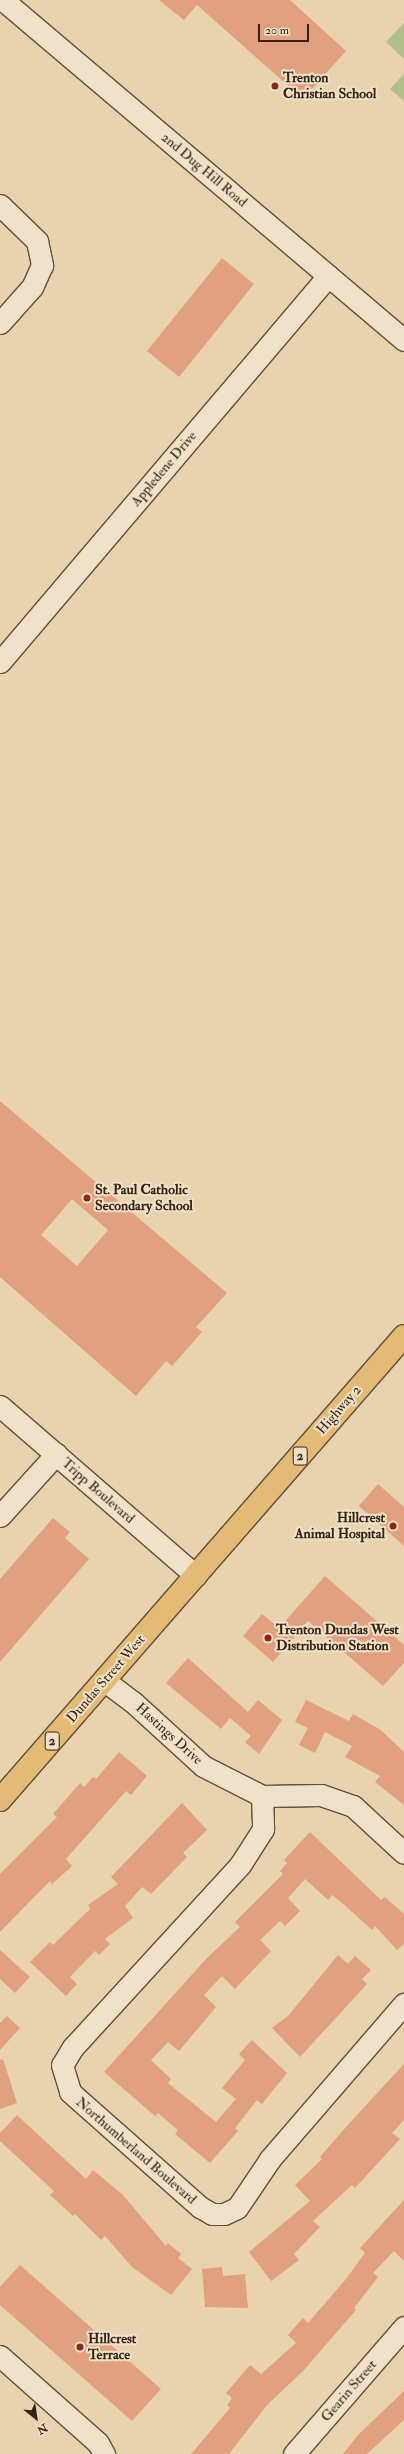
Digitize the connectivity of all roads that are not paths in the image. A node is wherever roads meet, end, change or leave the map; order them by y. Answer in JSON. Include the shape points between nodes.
{"nodes":[{"id":1,"x":3,"y":0,"type":"edge"},
{"id":2,"x":0,"y":205,"type":"edge"},
{"id":3,"x":328,"y":276,"type":"junction"},
{"id":4,"x":0,"y":323,"type":"edge"},
{"id":5,"x":404,"y":340,"type":"edge"},
{"id":6,"x":0,"y":662,"type":"edge"},
{"id":7,"x":404,"y":1336,"type":"edge"},
{"id":8,"x":0,"y":1406,"type":"edge"},
{"id":9,"x":56,"y":1454,"type":"junction"},
{"id":10,"x":0,"y":1516,"type":"edge"},
{"id":11,"x":196,"y":1576,"type":"junction"},
{"id":12,"x":105,"y":1681,"type":"junction"},
{"id":13,"x":262,"y":1796,"type":"junction"},
{"id":14,"x":0,"y":1800,"type":"edge"},
{"id":15,"x":404,"y":1853,"type":"edge"},
{"id":16,"x":404,"y":2004,"type":"edge"},
{"id":17,"x":404,"y":2327,"type":"edge"},
{"id":18,"x":0,"y":2356,"type":"edge"},
{"id":19,"x":104,"y":2454,"type":"edge"},
{"id":20,"x":294,"y":2454,"type":"edge"}],
"edges":[{"from":1,"to":3,"type":"street","name":"2nd Dug Hill Road"},
{"from":2,"to":4,"type":"street","via":[[37,241],[42,265],[32,287]]},
{"from":3,"to":5,"type":"street","name":"2nd Dug Hill Road"},
{"from":3,"to":6,"type":"street","name":"Appledene Drive"},
{"from":7,"to":11,"type":"main road","name":"Highway 2","number":"2"},
{"from":8,"to":9,"type":"street","name":"Tripp Boulevard"},
{"from":9,"to":10,"type":"street"},
{"from":9,"to":11,"type":"street","name":"Tripp Boulevard"},
{"from":11,"to":12,"type":"main road","name":"Dundas Street West","number":"2"},
{"from":12,"to":13,"type":"street","name":"Hastings Drive","via":[[133,1702],[203,1766]]},
{"from":12,"to":14,"type":"main road","name":"Dundas Street West","number":"2"},
{"from":13,"to":15,"type":"street","name":"Hastings Drive","via":[[321,1795],[353,1806]]},
{"from":13,"to":16,"type":"street","name":"Northumberland Boulevard","via":[[263,1829],[240,1865],[72,2047],[62,2065],[70,2092],[200,2207],[212,2214],[224,2214],[237,2208],[270,2159]]},
{"from":17,"to":20,"type":"street","name":"Gearin Street"},
{"from":18,"to":19,"type":"street","via":[[98,2443]]}]}
